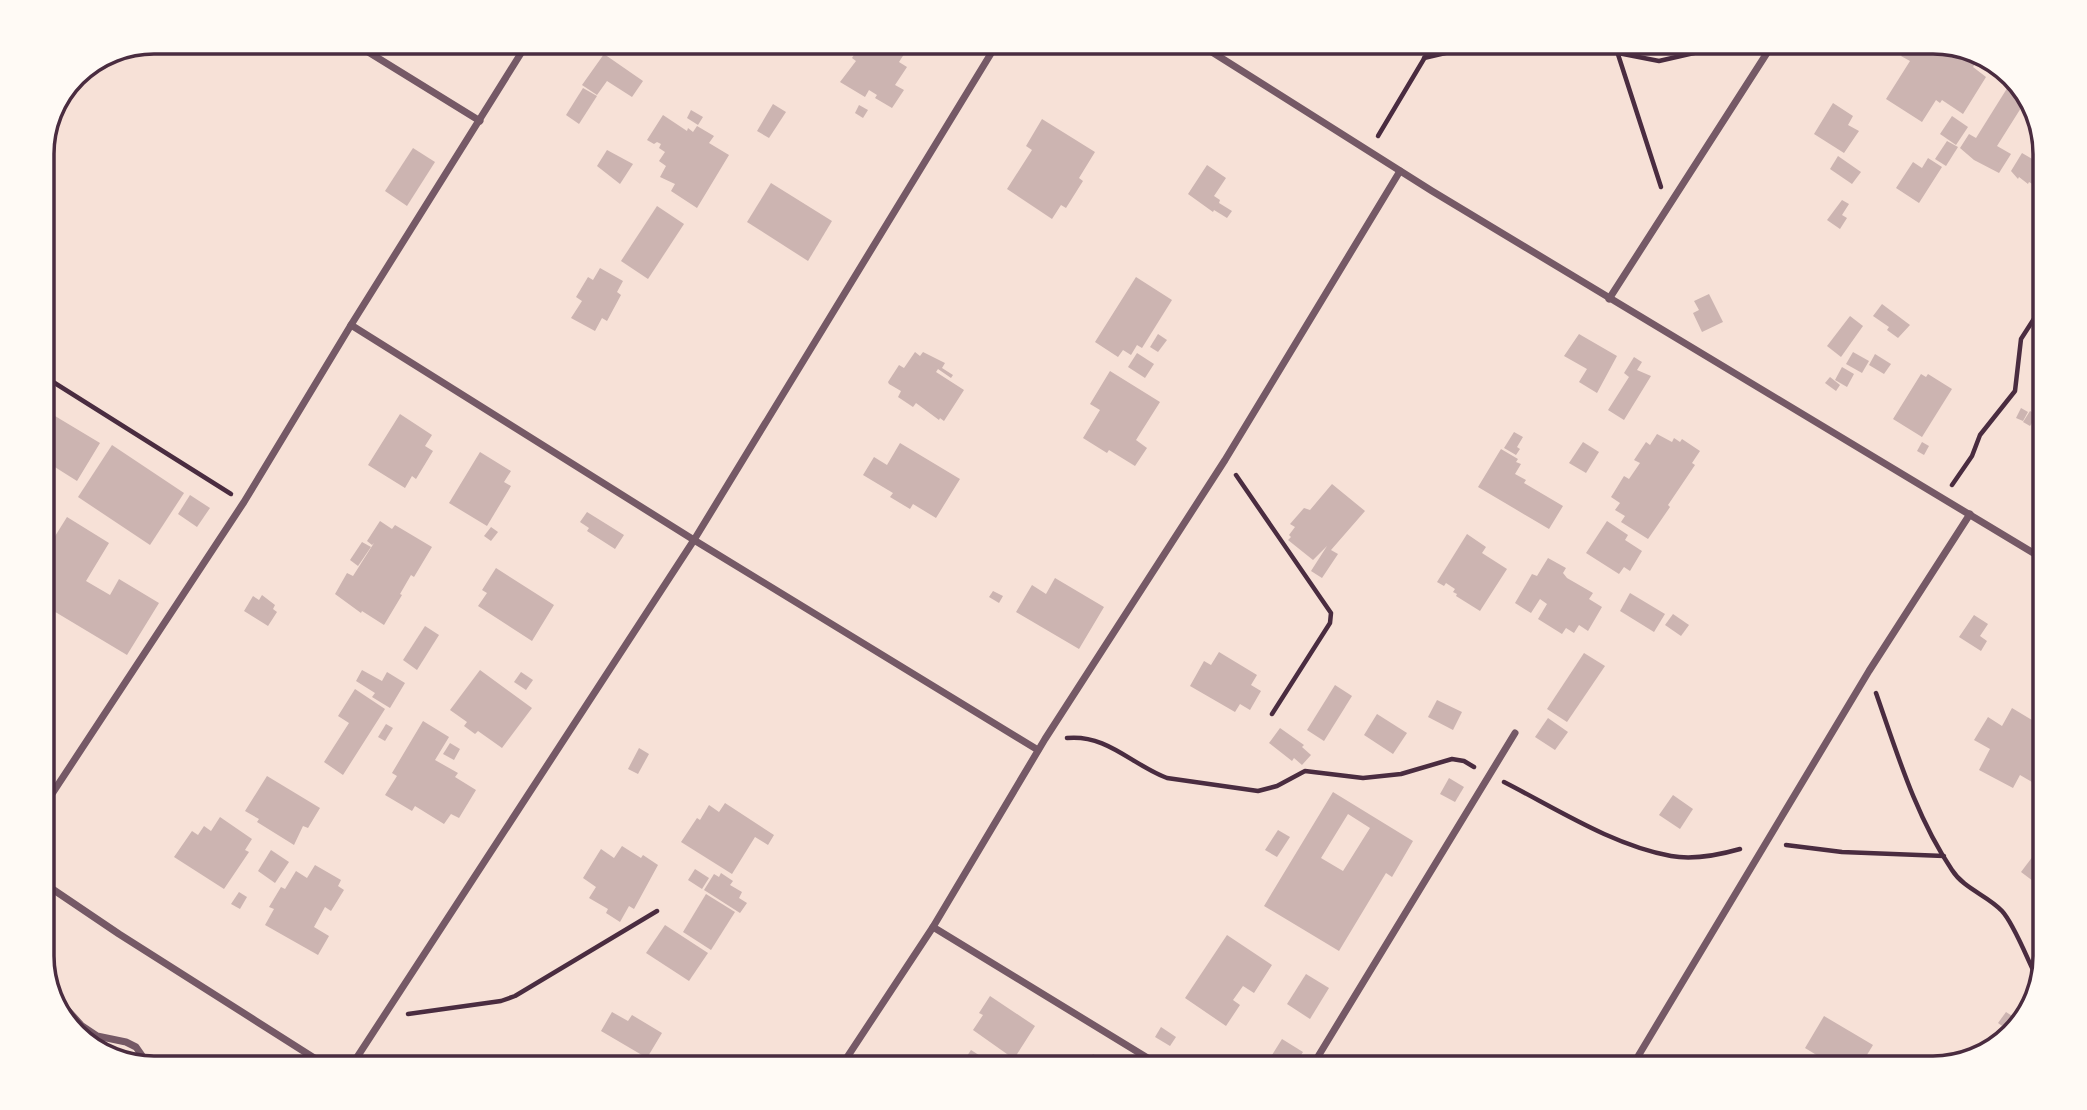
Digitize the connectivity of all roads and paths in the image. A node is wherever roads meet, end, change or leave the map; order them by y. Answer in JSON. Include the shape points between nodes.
{"nodes":[{"id":1,"x":371,"y":54,"type":"edge"},
{"id":2,"x":522,"y":54,"type":"edge"},
{"id":3,"x":991,"y":54,"type":"edge"},
{"id":4,"x":1215,"y":54,"type":"edge"},
{"id":5,"x":1426,"y":54,"type":"edge"},
{"id":6,"x":1440,"y":54,"type":"edge"},
{"id":7,"x":1618,"y":54,"type":"edge"},
{"id":8,"x":1623,"y":54,"type":"edge"},
{"id":9,"x":1690,"y":54,"type":"edge"},
{"id":10,"x":1766,"y":54,"type":"edge"},
{"id":11,"x":1423,"y":58,"type":"junction"},
{"id":12,"x":480,"y":121,"type":"junction"},
{"id":13,"x":1369,"y":152,"type":"junction"},
{"id":14,"x":1400,"y":171,"type":"junction"},
{"id":15,"x":1667,"y":208,"type":"junction"},
{"id":16,"x":1609,"y":299,"type":"junction"},
{"id":17,"x":2033,"y":320,"type":"edge"},
{"id":18,"x":351,"y":325,"type":"junction"},
{"id":19,"x":54,"y":383,"type":"edge"},
{"id":20,"x":1225,"y":460,"type":"junction"},
{"id":21,"x":1943,"y":498,"type":"junction"},
{"id":22,"x":244,"y":502,"type":"junction"},
{"id":23,"x":1970,"y":514,"type":"junction"},
{"id":24,"x":694,"y":540,"type":"junction"},
{"id":25,"x":2033,"y":553,"type":"edge"},
{"id":26,"x":1869,"y":671,"type":"junction"},
{"id":27,"x":1272,"y":714,"type":"dead end"},
{"id":28,"x":1514,"y":733,"type":"dead end"},
{"id":29,"x":1045,"y":739,"type":"junction"},
{"id":30,"x":1038,"y":750,"type":"junction"},
{"id":31,"x":1488,"y":774,"type":"junction"},
{"id":32,"x":54,"y":791,"type":"edge"},
{"id":33,"x":1766,"y":842,"type":"junction"},
{"id":34,"x":1944,"y":856,"type":"junction"},
{"id":35,"x":54,"y":890,"type":"edge"},
{"id":36,"x":657,"y":911,"type":"dead end"},
{"id":37,"x":933,"y":927,"type":"junction"},
{"id":38,"x":2032,"y":968,"type":"edge"},
{"id":39,"x":383,"y":1017,"type":"junction"},
{"id":40,"x":85,"y":1028,"type":"edge"},
{"id":41,"x":142,"y":1055,"type":"edge"},
{"id":42,"x":311,"y":1056,"type":"edge"},
{"id":43,"x":358,"y":1056,"type":"edge"},
{"id":44,"x":848,"y":1056,"type":"edge"},
{"id":45,"x":1144,"y":1056,"type":"edge"},
{"id":46,"x":1318,"y":1056,"type":"edge"},
{"id":47,"x":1638,"y":1056,"type":"edge"}],
"edges":[{"from":1,"to":12,"type":"street"},
{"from":2,"to":12,"type":"street"},
{"from":3,"to":24,"type":"street"},
{"from":4,"to":13,"type":"street"},
{"from":5,"to":11,"type":"path"},
{"from":6,"to":11,"type":"path"},
{"from":7,"to":15,"type":"path"},
{"from":8,"to":9,"type":"path","via":[[1659,61]]},
{"from":10,"to":15,"type":"street"},
{"from":11,"to":13,"type":"path"},
{"from":12,"to":18,"type":"street"},
{"from":13,"to":14,"type":"street"},
{"from":14,"to":16,"type":"street"},
{"from":14,"to":20,"type":"street"},
{"from":15,"to":16,"type":"street"},
{"from":16,"to":21,"type":"street"},
{"from":17,"to":21,"type":"path","via":[[2021,339],[2015,391],[1980,435],[1972,456]]},
{"from":18,"to":22,"type":"street"},
{"from":18,"to":24,"type":"street"},
{"from":19,"to":22,"type":"path"},
{"from":20,"to":27,"type":"path","via":[[1331,612],[1330,624]]},
{"from":20,"to":29,"type":"street"},
{"from":21,"to":23,"type":"street"},
{"from":22,"to":32,"type":"street"},
{"from":23,"to":25,"type":"street"},
{"from":23,"to":26,"type":"street"},
{"from":24,"to":30,"type":"street"},
{"from":24,"to":39,"type":"street"},
{"from":26,"to":33,"type":"street"},
{"from":26,"to":34,"type":"path","via":[[1911,791]]},
{"from":28,"to":31,"type":"street"},
{"from":29,"to":30,"type":"street"},
{"from":29,"to":31,"type":"path","via":[[1087,737],[1167,778],[1258,791],[1305,771],[1382,777],[1452,759]]},
{"from":30,"to":37,"type":"street"},
{"from":31,"to":33,"type":"path","via":[[1629,845],[1674,857],[1719,855]]},
{"from":31,"to":46,"type":"street"},
{"from":33,"to":34,"type":"path","via":[[1842,852]]},
{"from":33,"to":47,"type":"street"},
{"from":34,"to":38,"type":"path","via":[[1959,879],[2006,916]]},
{"from":35,"to":42,"type":"street"},
{"from":36,"to":39,"type":"path","via":[[501,1002]]},
{"from":37,"to":44,"type":"street"},
{"from":37,"to":45,"type":"street"},
{"from":39,"to":43,"type":"street"},
{"from":40,"to":41,"type":"street","via":[[97,1036],[126,1042]]}]}
